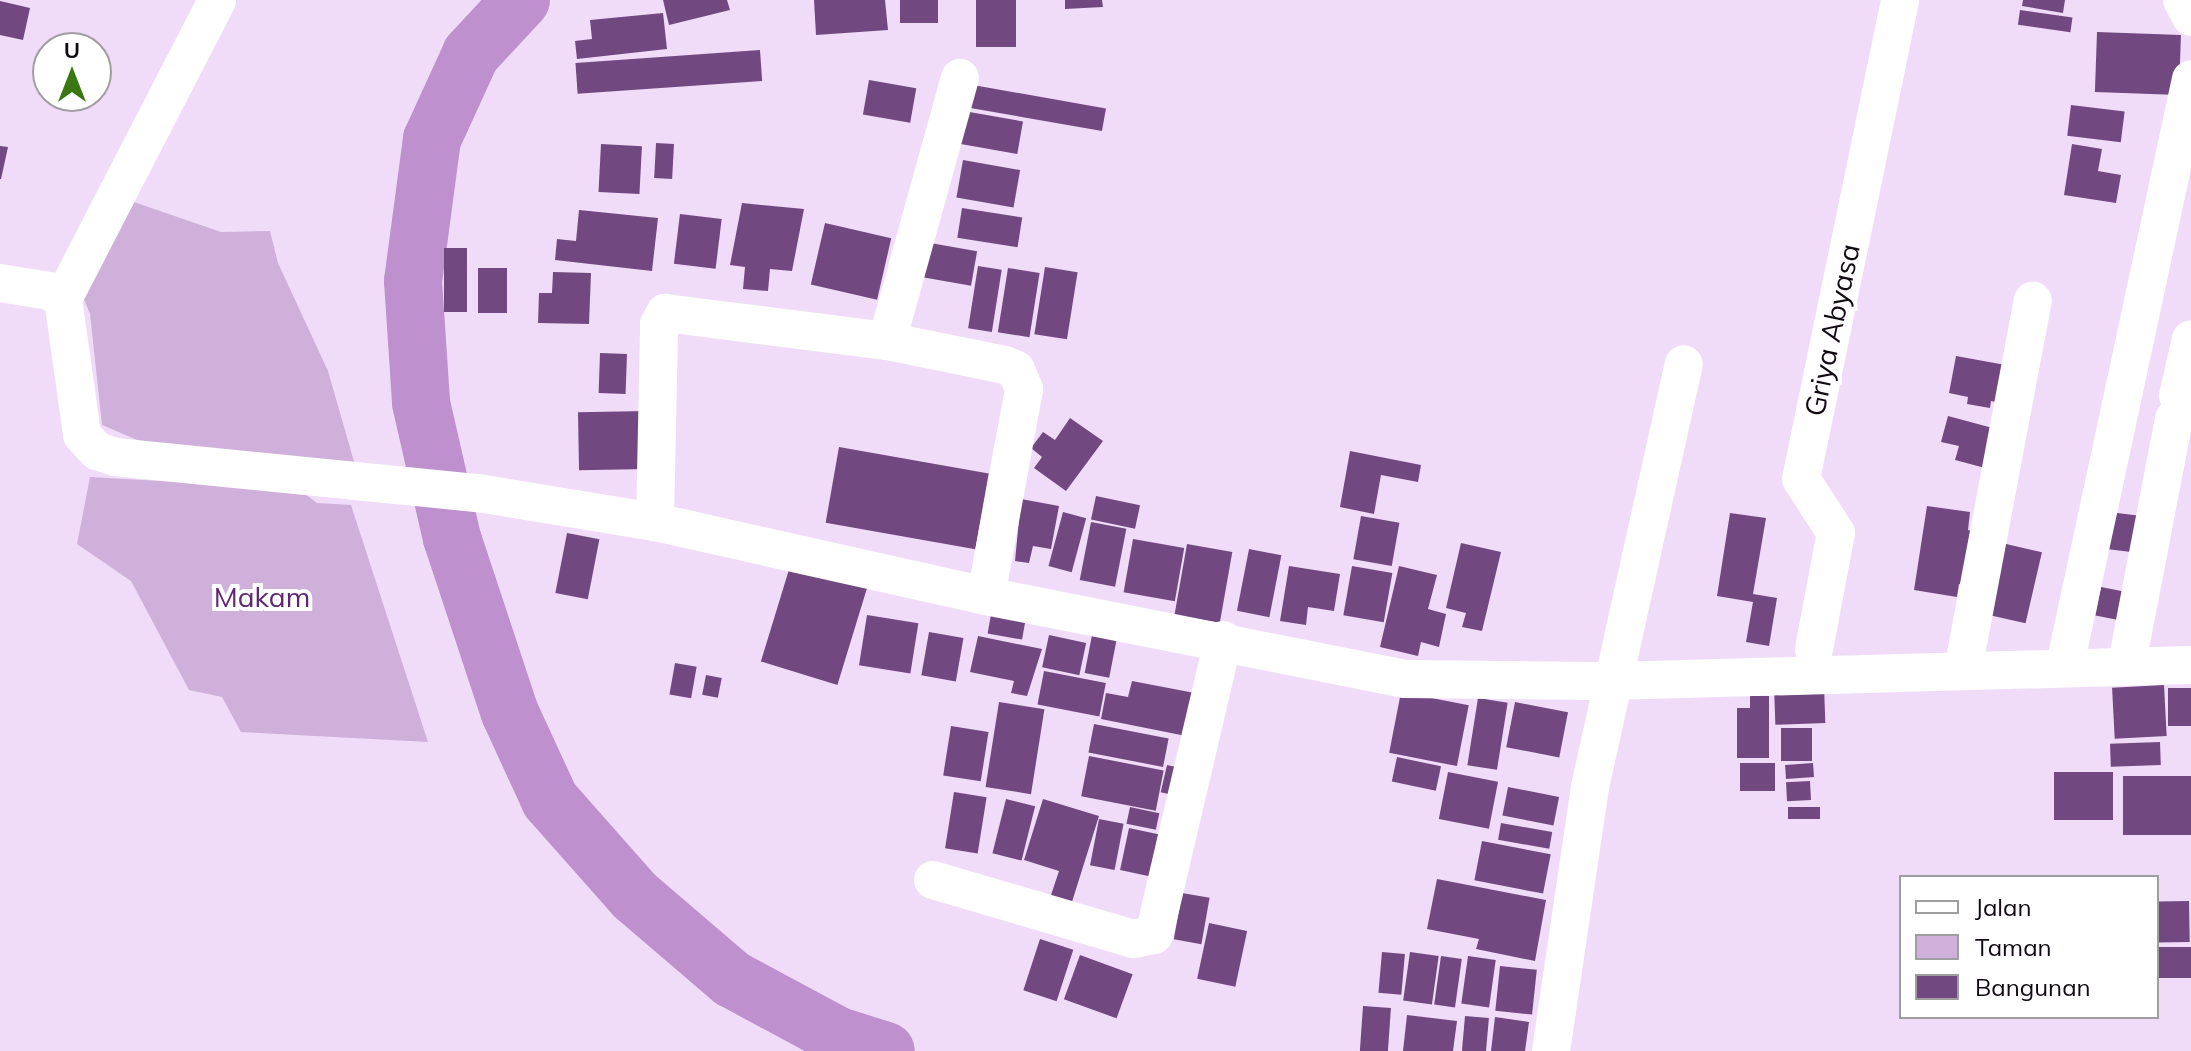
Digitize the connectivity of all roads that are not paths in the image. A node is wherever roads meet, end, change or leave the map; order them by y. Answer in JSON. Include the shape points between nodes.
{"nodes":[{"id":1,"x":217,"y":0,"type":"edge"},
{"id":2,"x":1900,"y":0,"type":"edge"},
{"id":3,"x":2182,"y":0,"type":"edge"},
{"id":4,"x":2191,"y":17,"type":"edge"},
{"id":5,"x":960,"y":78,"type":"dead end"},
{"id":6,"x":2191,"y":79,"type":"edge"},
{"id":7,"x":0,"y":283,"type":"edge"},
{"id":8,"x":63,"y":299,"type":"junction"},
{"id":9,"x":2033,"y":301,"type":"dead end"},
{"id":10,"x":2191,"y":339,"type":"edge"},
{"id":11,"x":887,"y":341,"type":"junction"},
{"id":12,"x":1684,"y":364,"type":"dead end"},
{"id":13,"x":655,"y":522,"type":"junction"},
{"id":14,"x":986,"y":596,"type":"junction"},
{"id":15,"x":1223,"y":640,"type":"junction"},
{"id":16,"x":1814,"y":649,"type":"dead end"},
{"id":17,"x":2127,"y":663,"type":"junction"},
{"id":18,"x":2065,"y":665,"type":"junction"},
{"id":19,"x":2191,"y":665,"type":"edge"},
{"id":20,"x":1963,"y":670,"type":"junction"},
{"id":21,"x":1612,"y":681,"type":"junction"},
{"id":22,"x":933,"y":880,"type":"dead end"},
{"id":23,"x":1551,"y":1051,"type":"edge"}],
"edges":[{"from":1,"to":8,"type":"street"},
{"from":2,"to":16,"type":"street","name":"Griya Abyasa","via":[[1801,479],[1836,526]]},
{"from":3,"to":4,"type":"street"},
{"from":5,"to":11,"type":"street"},
{"from":6,"to":18,"type":"street"},
{"from":7,"to":8,"type":"street","via":[[49,291]]},
{"from":8,"to":13,"type":"street","via":[[82,435],[97,451],[478,493]]},
{"from":9,"to":20,"type":"street"},
{"from":10,"to":17,"type":"street"},
{"from":11,"to":13,"type":"street","via":[[665,313],[659,324]]},
{"from":11,"to":14,"type":"street","via":[[1005,365],[1021,377],[1024,389]]},
{"from":12,"to":21,"type":"street"},
{"from":13,"to":14,"type":"street"},
{"from":14,"to":15,"type":"street"},
{"from":15,"to":21,"type":"street","via":[[1404,679]]},
{"from":15,"to":22,"type":"street","via":[[1154,935],[1133,939]]},
{"from":17,"to":18,"type":"street"},
{"from":17,"to":19,"type":"street"},
{"from":18,"to":20,"type":"street"},
{"from":20,"to":21,"type":"street"},
{"from":21,"to":23,"type":"street","via":[[1590,787]]}]}
